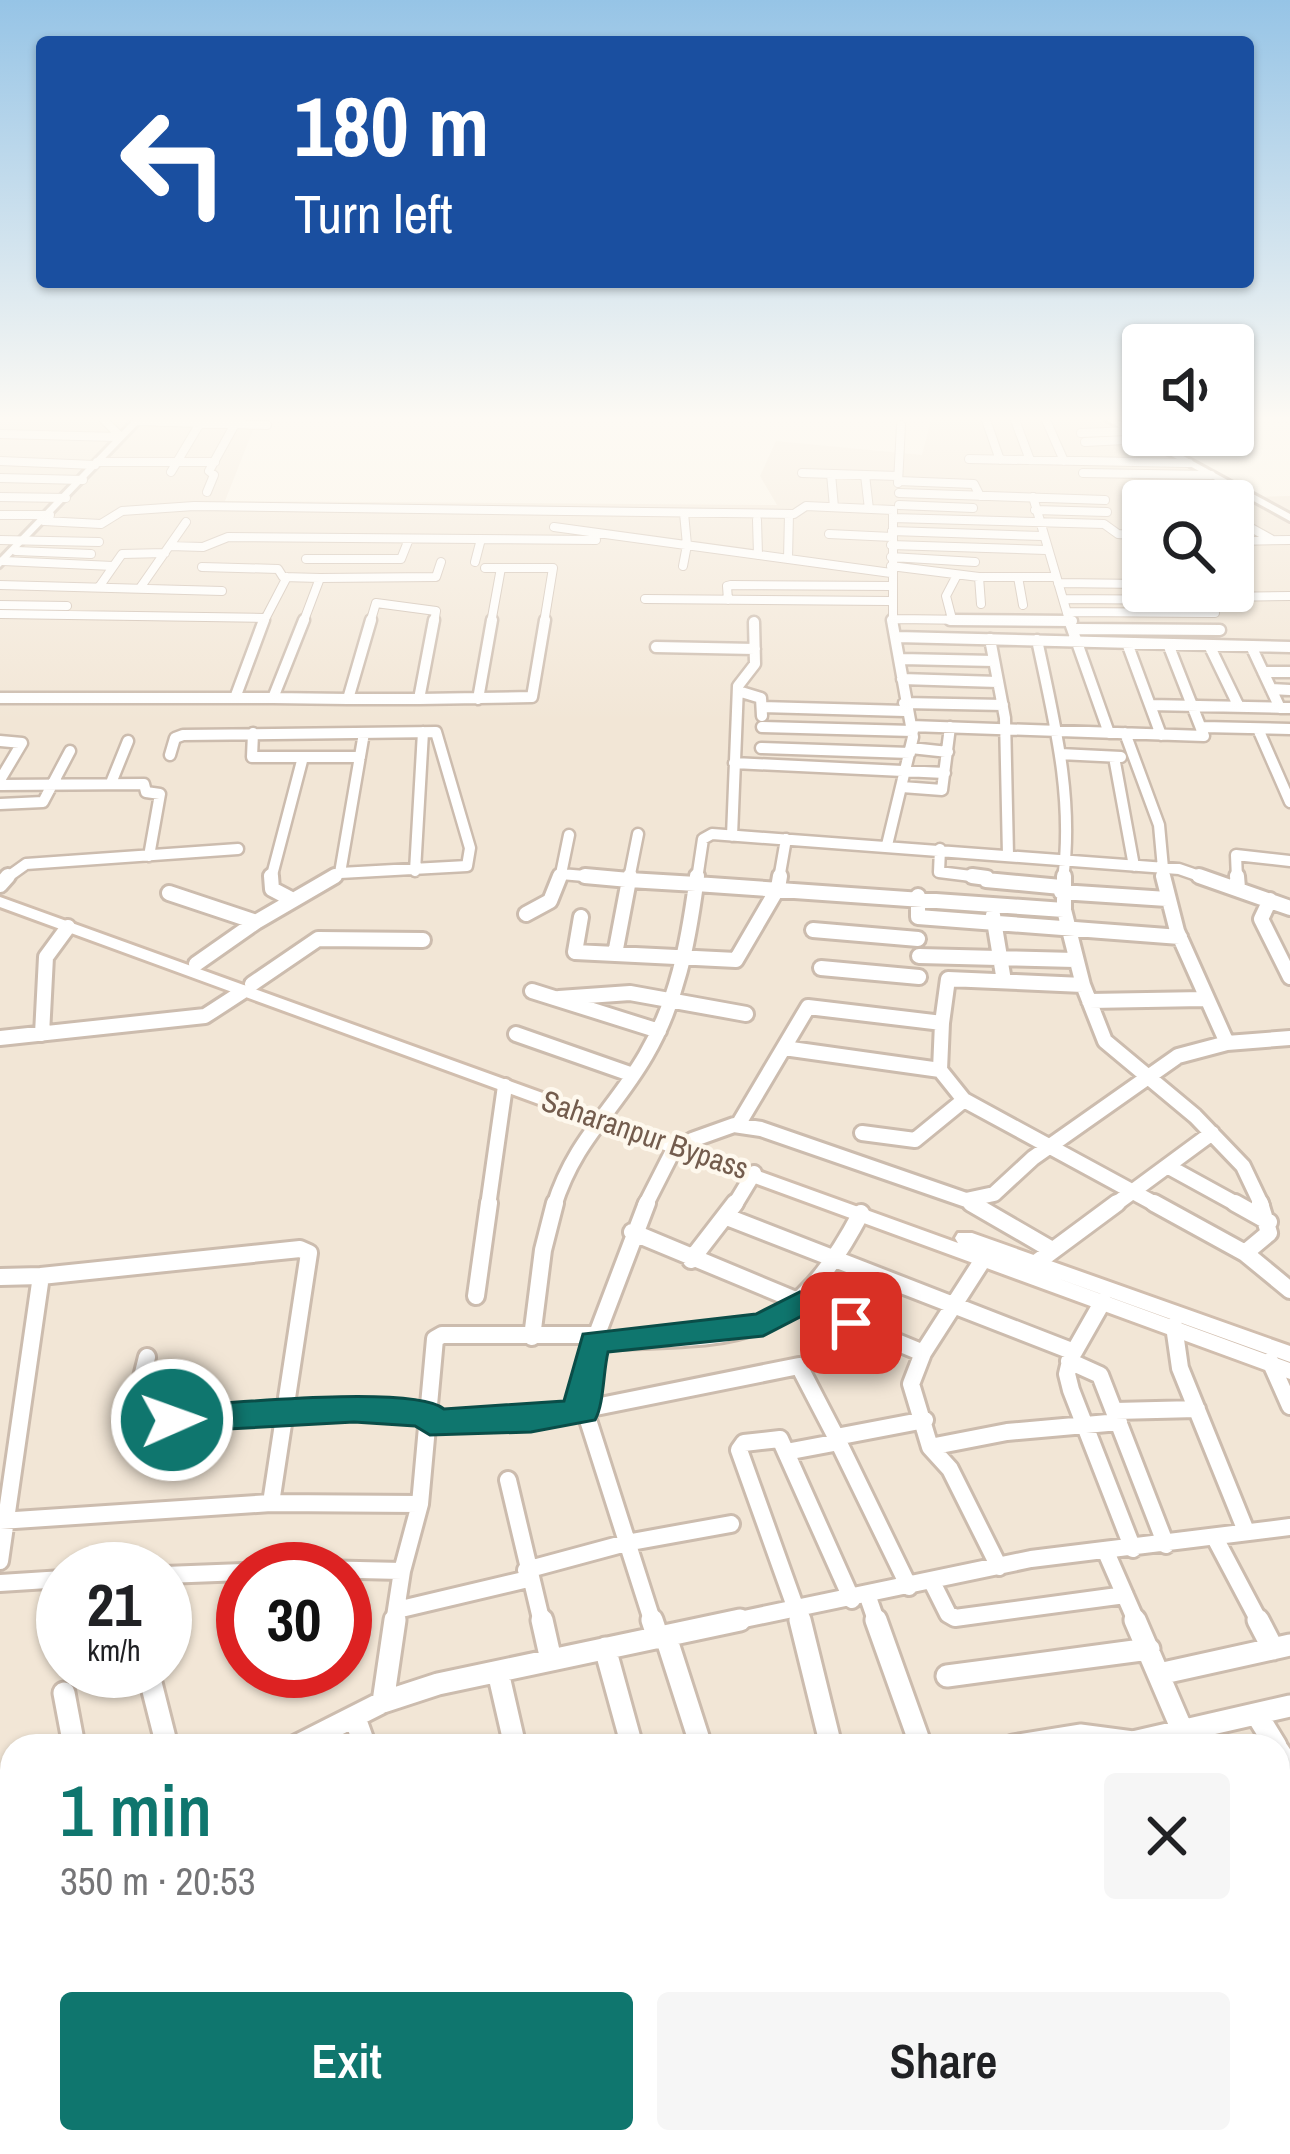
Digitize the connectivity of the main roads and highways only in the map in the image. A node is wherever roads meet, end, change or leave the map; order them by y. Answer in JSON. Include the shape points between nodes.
{"nodes":[{"id":1,"x":0,"y":889,"type":"edge"},
{"id":2,"x":0,"y":902,"type":"edge"},
{"id":3,"x":216,"y":977,"type":"junction"},
{"id":4,"x":247,"y":988,"type":"junction"},
{"id":5,"x":601,"y":1114,"type":"junction"},
{"id":6,"x":684,"y":1143,"type":"junction"},
{"id":7,"x":1279,"y":1358,"type":"edge"}],
"edges":[{"from":1,"to":3,"type":"main road"},
{"from":2,"to":3,"type":"main road","name":"Saharanpur Bypass"},
{"from":3,"to":4,"type":"main road","name":"Saharanpur Bypass"},
{"from":4,"to":5,"type":"main road"},
{"from":4,"to":5,"type":"main road","name":"Saharanpur Bypass"},
{"from":5,"to":6,"type":"main road","name":"Saharanpur Bypass"},
{"from":6,"to":7,"type":"main road","name":"Saharanpur Bypass","via":[[984,1258]]},
{"from":6,"to":7,"type":"main road","via":[[1044,1257]]}]}
